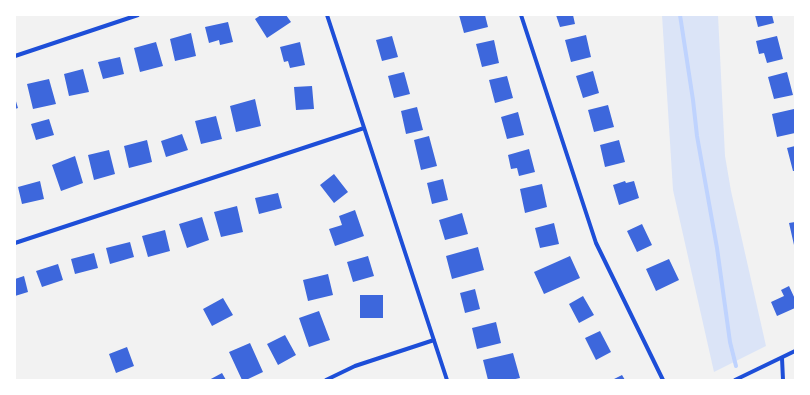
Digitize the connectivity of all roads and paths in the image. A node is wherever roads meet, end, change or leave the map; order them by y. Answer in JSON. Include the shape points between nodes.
{"nodes":[{"id":1,"x":138,"y":15,"type":"edge"},
{"id":2,"x":327,"y":15,"type":"edge"},
{"id":3,"x":521,"y":15,"type":"edge"},
{"id":4,"x":15,"y":56,"type":"edge"},
{"id":5,"x":364,"y":128,"type":"junction"},
{"id":6,"x":15,"y":244,"type":"edge"},
{"id":7,"x":434,"y":340,"type":"junction"},
{"id":8,"x":795,"y":351,"type":"edge"},
{"id":9,"x":782,"y":358,"type":"junction"},
{"id":10,"x":326,"y":380,"type":"edge"},
{"id":11,"x":448,"y":380,"type":"edge"},
{"id":12,"x":663,"y":380,"type":"edge"},
{"id":13,"x":735,"y":380,"type":"edge"},
{"id":14,"x":783,"y":380,"type":"edge"}],
"edges":[{"from":1,"to":4,"type":"street"},
{"from":2,"to":5,"type":"street"},
{"from":3,"to":12,"type":"street","via":[[596,243]]},
{"from":5,"to":6,"type":"street"},
{"from":5,"to":7,"type":"street"},
{"from":7,"to":10,"type":"street","via":[[355,366]]},
{"from":7,"to":11,"type":"street"},
{"from":8,"to":9,"type":"street"},
{"from":9,"to":13,"type":"street"},
{"from":9,"to":14,"type":"street"}]}
